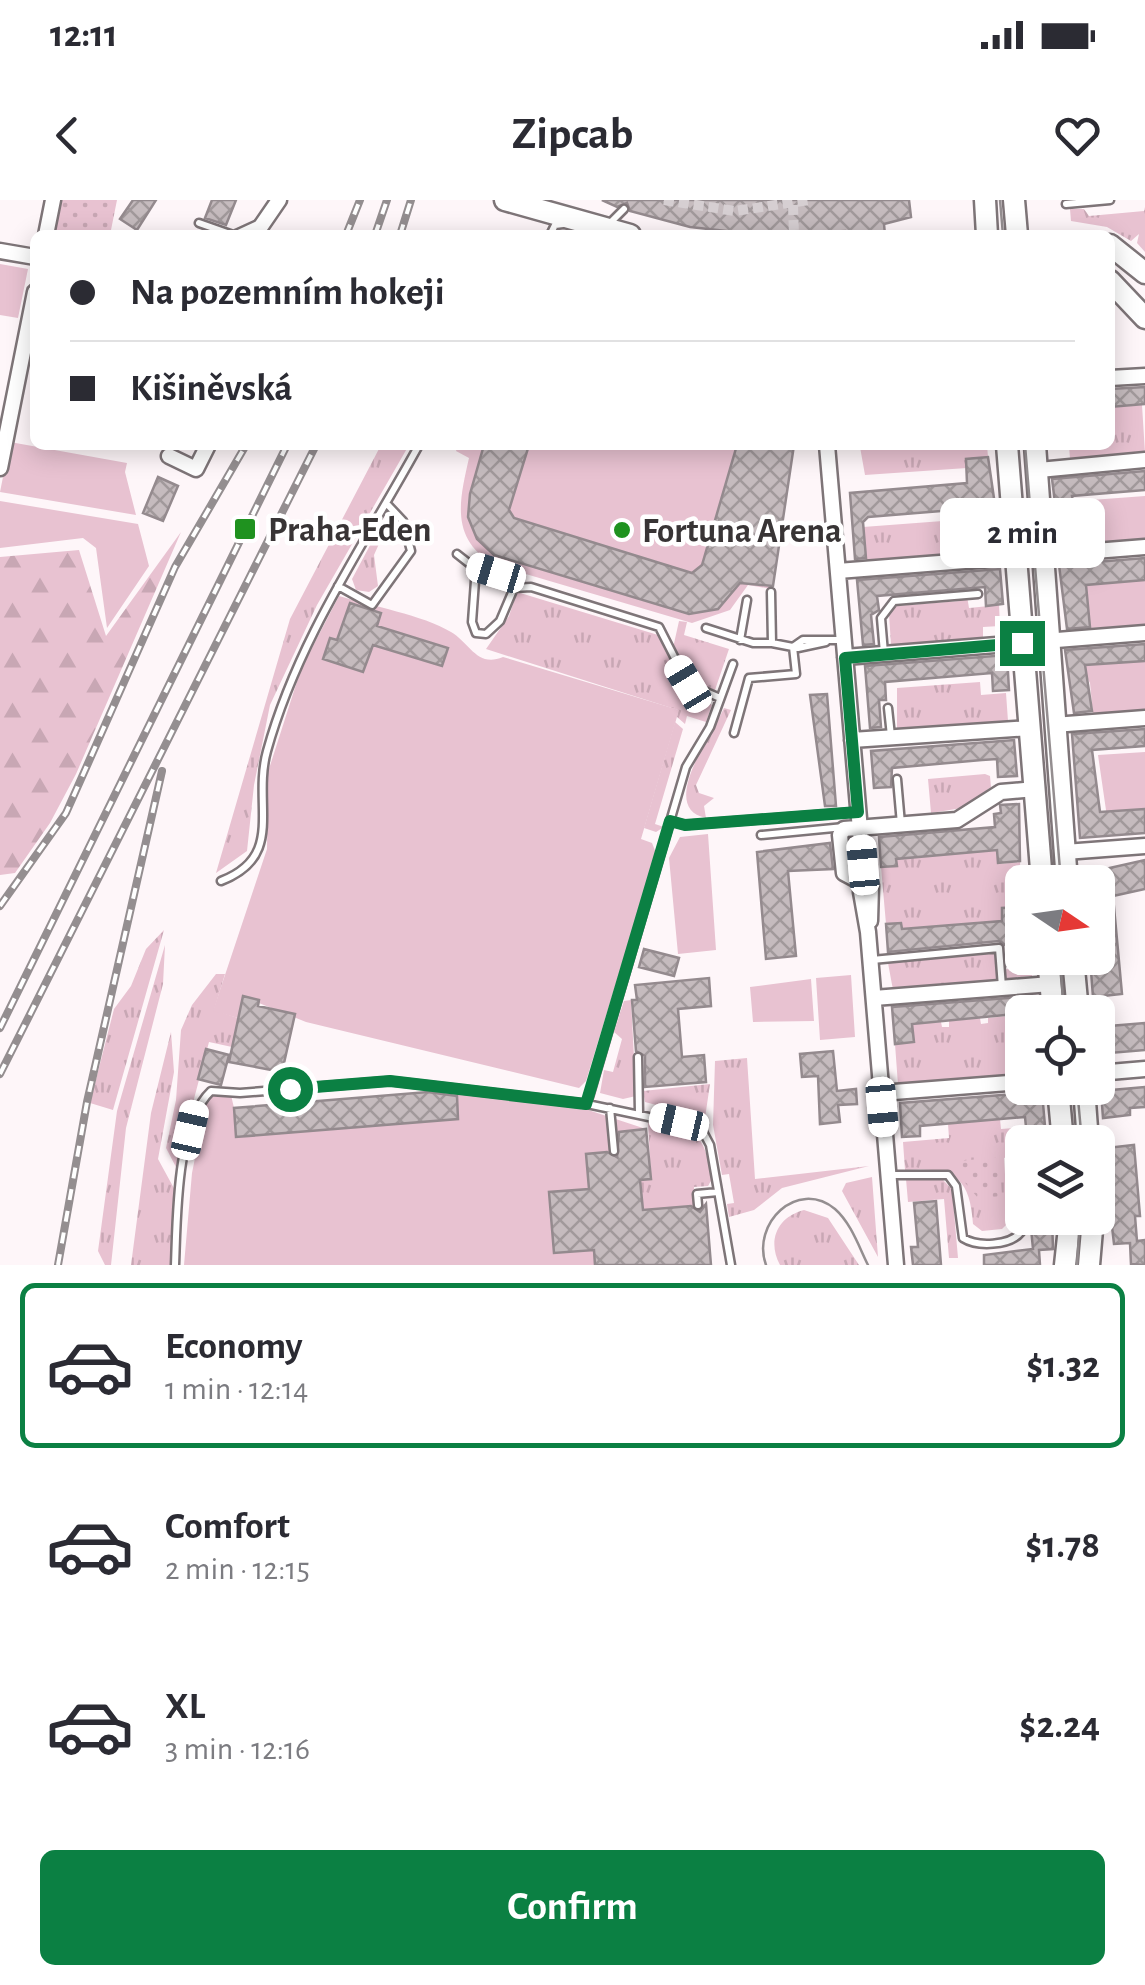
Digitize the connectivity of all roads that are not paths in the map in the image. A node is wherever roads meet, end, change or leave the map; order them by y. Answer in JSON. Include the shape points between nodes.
{"nodes":[{"id":1,"x":53,"y":200,"type":"edge"},
{"id":2,"x":279,"y":200,"type":"edge"},
{"id":3,"x":502,"y":200,"type":"edge"},
{"id":4,"x":984,"y":200,"type":"edge"},
{"id":5,"x":1014,"y":200,"type":"edge"},
{"id":6,"x":1110,"y":200,"type":"edge"},
{"id":7,"x":556,"y":202,"type":"dead end"},
{"id":8,"x":1066,"y":204,"type":"dead end"},
{"id":9,"x":624,"y":210,"type":"dead end"},
{"id":10,"x":199,"y":223,"type":"dead end"},
{"id":11,"x":581,"y":228,"type":"edge"},
{"id":12,"x":257,"y":229,"type":"edge"},
{"id":13,"x":47,"y":230,"type":"edge"},
{"id":14,"x":219,"y":230,"type":"edge"},
{"id":15,"x":552,"y":230,"type":"edge"},
{"id":16,"x":987,"y":230,"type":"edge"},
{"id":17,"x":1017,"y":230,"type":"edge"},
{"id":18,"x":1115,"y":249,"type":"edge"},
{"id":19,"x":0,"y":251,"type":"edge"},
{"id":20,"x":30,"y":257,"type":"edge"},
{"id":21,"x":1145,"y":274,"type":"edge"},
{"id":22,"x":1115,"y":286,"type":"edge"},
{"id":23,"x":30,"y":317,"type":"edge"},
{"id":24,"x":1145,"y":318,"type":"edge"},
{"id":25,"x":1145,"y":376,"type":"edge"},
{"id":26,"x":1115,"y":378,"type":"edge"},
{"id":27,"x":206,"y":450,"type":"edge"},
{"id":28,"x":416,"y":450,"type":"edge"},
{"id":29,"x":827,"y":450,"type":"edge"},
{"id":30,"x":1006,"y":450,"type":"edge"},
{"id":31,"x":1037,"y":450,"type":"edge"},
{"id":32,"x":169,"y":456,"type":"dead end"},
{"id":33,"x":1145,"y":460,"type":"edge"},
{"id":34,"x":0,"y":468,"type":"edge"},
{"id":35,"x":1039,"y":470,"type":"junction"},
{"id":36,"x":386,"y":503,"type":"junction"},
{"id":37,"x":1145,"y":547,"type":"edge"},
{"id":38,"x":458,"y":554,"type":"dead end"},
{"id":39,"x":1046,"y":555,"type":"junction"},
{"id":40,"x":1016,"y":557,"type":"junction"},
{"id":41,"x":476,"y":567,"type":"junction"},
{"id":42,"x":838,"y":570,"type":"junction"},
{"id":43,"x":496,"y":573,"type":"dead end"},
{"id":44,"x":338,"y":586,"type":"junction"},
{"id":45,"x":771,"y":592,"type":"dead end"},
{"id":46,"x":978,"y":594,"type":"dead end"},
{"id":47,"x":746,"y":600,"type":"dead end"},
{"id":48,"x":706,"y":628,"type":"dead end"},
{"id":49,"x":1145,"y":633,"type":"edge"},
{"id":50,"x":740,"y":640,"type":"junction"},
{"id":51,"x":844,"y":640,"type":"junction"},
{"id":52,"x":1050,"y":640,"type":"junction"},
{"id":53,"x":772,"y":643,"type":"junction"},
{"id":54,"x":1022,"y":643,"type":"junction"},
{"id":55,"x":793,"y":647,"type":"junction"},
{"id":56,"x":884,"y":654,"type":"junction"},
{"id":57,"x":845,"y":658,"type":"junction"},
{"id":58,"x":732,"y":664,"type":"dead end"},
{"id":59,"x":720,"y":698,"type":"junction"},
{"id":60,"x":888,"y":708,"type":"dead end"},
{"id":61,"x":1145,"y":718,"type":"edge"},
{"id":62,"x":1054,"y":725,"type":"junction"},
{"id":63,"x":1030,"y":728,"type":"junction"},
{"id":64,"x":734,"y":733,"type":"dead end"},
{"id":65,"x":891,"y":738,"type":"junction"},
{"id":66,"x":852,"y":740,"type":"junction"},
{"id":67,"x":897,"y":779,"type":"dead end"},
{"id":68,"x":1035,"y":789,"type":"junction"},
{"id":69,"x":670,"y":821,"type":"junction"},
{"id":70,"x":859,"y":821,"type":"junction"},
{"id":71,"x":901,"y":825,"type":"junction"},
{"id":72,"x":761,"y":835,"type":"dead end"},
{"id":73,"x":1145,"y":846,"type":"edge"},
{"id":74,"x":1064,"y":852,"type":"junction"},
{"id":75,"x":863,"y":865,"type":"junction"},
{"id":76,"x":1041,"y":865,"type":"edge"},
{"id":77,"x":1065,"y":865,"type":"edge"},
{"id":78,"x":221,"y":880,"type":"dead end"},
{"id":79,"x":861,"y":882,"type":"junction"},
{"id":80,"x":868,"y":932,"type":"junction"},
{"id":81,"x":870,"y":960,"type":"junction"},
{"id":82,"x":1050,"y":975,"type":"edge"},
{"id":83,"x":1051,"y":984,"type":"junction"},
{"id":84,"x":1002,"y":988,"type":"junction"},
{"id":85,"x":1052,"y":995,"type":"edge"},
{"id":86,"x":874,"y":998,"type":"junction"},
{"id":87,"x":638,"y":1057,"type":"dead end"},
{"id":88,"x":1145,"y":1070,"type":"edge"},
{"id":89,"x":1115,"y":1072,"type":"edge"},
{"id":90,"x":1005,"y":1083,"type":"edge"},
{"id":91,"x":881,"y":1094,"type":"junction"},
{"id":92,"x":586,"y":1104,"type":"junction"},
{"id":93,"x":610,"y":1108,"type":"junction"},
{"id":94,"x":639,"y":1113,"type":"junction"},
{"id":95,"x":614,"y":1152,"type":"dead end"},
{"id":96,"x":888,"y":1176,"type":"junction"},
{"id":97,"x":718,"y":1192,"type":"junction"},
{"id":98,"x":698,"y":1205,"type":"dead end"},
{"id":99,"x":1018,"y":1235,"type":"edge"},
{"id":100,"x":1068,"y":1235,"type":"edge"},
{"id":101,"x":1092,"y":1235,"type":"edge"},
{"id":102,"x":175,"y":1265,"type":"edge"},
{"id":103,"x":731,"y":1265,"type":"edge"},
{"id":104,"x":896,"y":1265,"type":"edge"},
{"id":105,"x":1065,"y":1265,"type":"edge"},
{"id":106,"x":1089,"y":1265,"type":"edge"}],
"edges":[{"from":1,"to":13,"type":"street"},
{"from":2,"to":12,"type":"street"},
{"from":3,"to":11,"type":"main road"},
{"from":3,"to":15,"type":"main road"},
{"from":4,"to":16,"type":"main road"},
{"from":5,"to":17,"type":"main road"},
{"from":6,"to":8,"type":"lane"},
{"from":7,"to":11,"type":"lane"},
{"from":9,"to":11,"type":"lane","via":[[612,222]]},
{"from":10,"to":14,"type":"lane"},
{"from":11,"to":15,"type":"main road"},
{"from":18,"to":21,"type":"main road"},
{"from":19,"to":20,"type":"street"},
{"from":22,"to":24,"type":"main road"},
{"from":23,"to":34,"type":"street"},
{"from":25,"to":26,"type":"street"},
{"from":27,"to":32,"type":"street","via":[[196,469]]},
{"from":28,"to":36,"type":"lane"},
{"from":29,"to":42,"type":"street"},
{"from":30,"to":40,"type":"main road"},
{"from":31,"to":35,"type":"main road"},
{"from":33,"to":35,"type":"street"},
{"from":35,"to":39,"type":"main road"},
{"from":36,"to":44,"type":"lane"},
{"from":36,"to":44,"type":"lane","via":[[404,521],[411,551],[372,606]]},
{"from":37,"to":39,"type":"street"},
{"from":38,"to":41,"type":"lane"},
{"from":39,"to":52,"type":"main road"},
{"from":40,"to":42,"type":"street"},
{"from":40,"to":54,"type":"main road"},
{"from":41,"to":43,"type":"lane"},
{"from":41,"to":59,"type":"lane","via":[[476,633],[496,627],[514,588],[530,587],[659,627],[688,684]]},
{"from":42,"to":51,"type":"street"},
{"from":44,"to":78,"type":"lane","via":[[297,665],[268,750],[259,853],[246,871]]},
{"from":45,"to":53,"type":"lane"},
{"from":46,"to":56,"type":"lane","via":[[894,601],[881,618]]},
{"from":47,"to":50,"type":"lane"},
{"from":48,"to":50,"type":"lane"},
{"from":49,"to":52,"type":"street"},
{"from":50,"to":53,"type":"lane"},
{"from":51,"to":55,"type":"lane","via":[[803,640]]},
{"from":51,"to":57,"type":"street"},
{"from":52,"to":54,"type":"street"},
{"from":52,"to":62,"type":"main road"},
{"from":53,"to":55,"type":"lane"},
{"from":54,"to":56,"type":"street"},
{"from":54,"to":63,"type":"main road"},
{"from":55,"to":64,"type":"lane","via":[[796,674],[749,678]]},
{"from":56,"to":57,"type":"street"},
{"from":57,"to":66,"type":"street"},
{"from":58,"to":59,"type":"lane"},
{"from":59,"to":69,"type":"lane","via":[[686,767]]},
{"from":60,"to":65,"type":"lane"},
{"from":61,"to":62,"type":"street"},
{"from":62,"to":74,"type":"main road"},
{"from":63,"to":65,"type":"street"},
{"from":63,"to":68,"type":"main road"},
{"from":65,"to":66,"type":"street"},
{"from":66,"to":70,"type":"street"},
{"from":67,"to":71,"type":"lane"},
{"from":68,"to":71,"type":"street","via":[[1001,792],[957,820]]},
{"from":68,"to":76,"type":"main road"},
{"from":69,"to":70,"type":"lane"},
{"from":69,"to":92,"type":"lane"},
{"from":70,"to":71,"type":"street"},
{"from":70,"to":72,"type":"lane"},
{"from":70,"to":75,"type":"street"},
{"from":70,"to":79,"type":"street","via":[[840,835],[844,873]]},
{"from":73,"to":74,"type":"street"},
{"from":74,"to":77,"type":"main road"},
{"from":75,"to":79,"type":"street"},
{"from":75,"to":80,"type":"street","via":[[871,886]]},
{"from":79,"to":80,"type":"street"},
{"from":80,"to":81,"type":"street"},
{"from":81,"to":84,"type":"lane","via":[[999,948]]},
{"from":81,"to":86,"type":"street"},
{"from":82,"to":83,"type":"main road"},
{"from":83,"to":84,"type":"street"},
{"from":83,"to":85,"type":"main road"},
{"from":84,"to":86,"type":"street"},
{"from":86,"to":91,"type":"street"},
{"from":87,"to":94,"type":"lane"},
{"from":88,"to":89,"type":"street"},
{"from":90,"to":91,"type":"street"},
{"from":91,"to":96,"type":"street"},
{"from":92,"to":93,"type":"lane"},
{"from":92,"to":102,"type":"lane","via":[[390,1081],[211,1091],[196,1106]]},
{"from":93,"to":94,"type":"lane"},
{"from":93,"to":95,"type":"lane"},
{"from":94,"to":97,"type":"lane","via":[[701,1128]]},
{"from":96,"to":99,"type":"lane","via":[[948,1175],[966,1241]]},
{"from":96,"to":104,"type":"street"},
{"from":97,"to":98,"type":"lane","via":[[698,1194]]},
{"from":97,"to":103,"type":"lane"},
{"from":100,"to":105,"type":"main road"},
{"from":101,"to":106,"type":"main road"}]}
